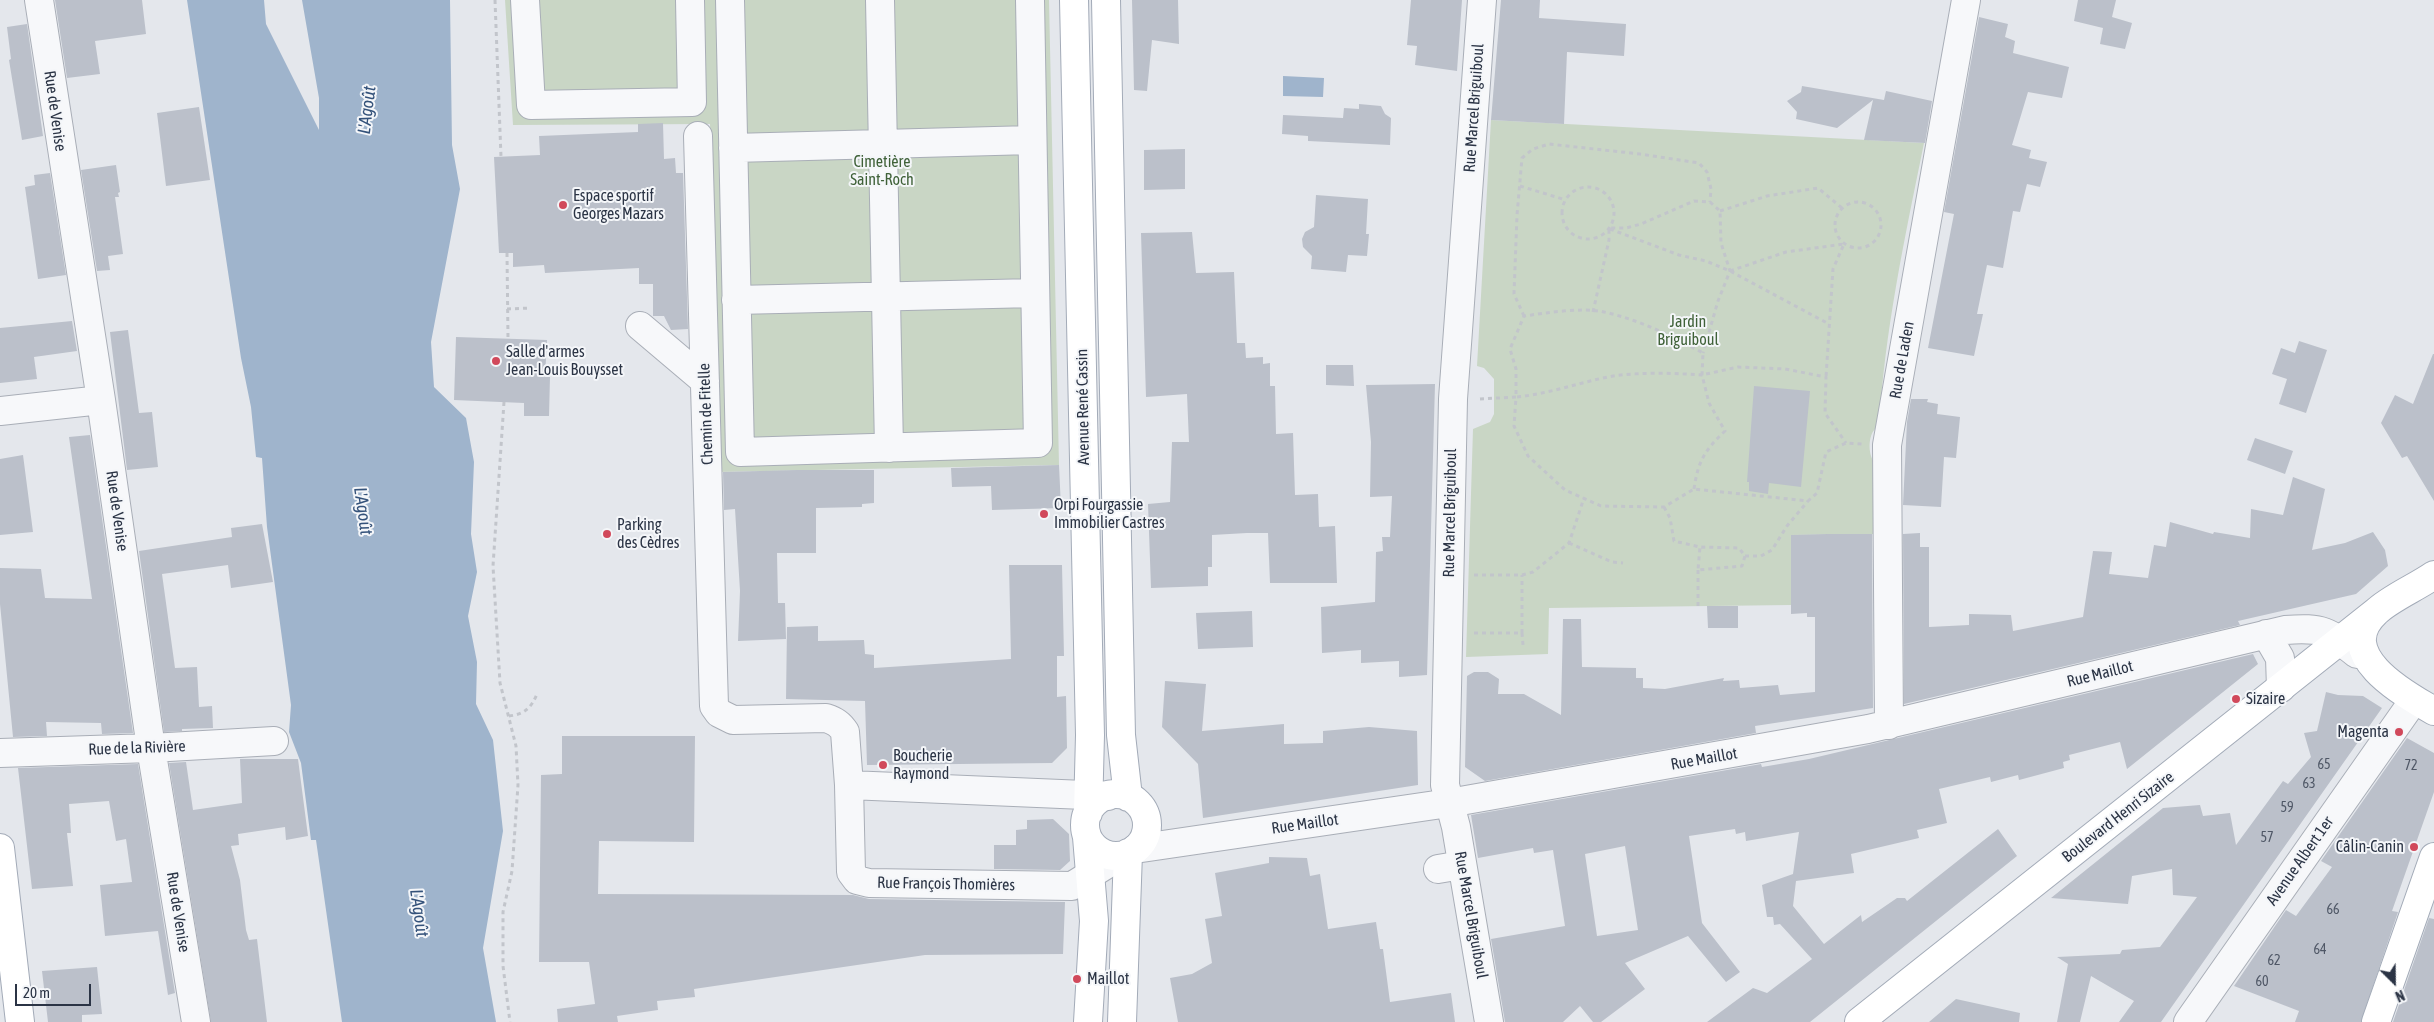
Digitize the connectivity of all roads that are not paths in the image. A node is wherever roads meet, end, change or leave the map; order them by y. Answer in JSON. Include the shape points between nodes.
{"nodes":[{"id":1,"x":39,"y":0,"type":"edge"},
{"id":2,"x":525,"y":0,"type":"edge"},
{"id":3,"x":690,"y":0,"type":"edge"},
{"id":4,"x":730,"y":0,"type":"edge"},
{"id":5,"x":880,"y":0,"type":"edge"},
{"id":6,"x":1030,"y":0,"type":"edge"},
{"id":7,"x":1074,"y":0,"type":"edge"},
{"id":8,"x":1106,"y":0,"type":"edge"},
{"id":9,"x":1482,"y":0,"type":"edge"},
{"id":10,"x":1966,"y":0,"type":"edge"},
{"id":11,"x":698,"y":136,"type":"dead end"},
{"id":12,"x":1032,"y":140,"type":"junction"},
{"id":13,"x":883,"y":144,"type":"junction"},
{"id":14,"x":733,"y":148,"type":"junction"},
{"id":15,"x":1035,"y":293,"type":"junction"},
{"id":16,"x":886,"y":297,"type":"junction"},
{"id":17,"x":736,"y":300,"type":"junction"},
{"id":18,"x":640,"y":326,"type":"dead end"},
{"id":19,"x":705,"y":381,"type":"junction"},
{"id":20,"x":101,"y":400,"type":"junction"},
{"id":21,"x":0,"y":411,"type":"edge"},
{"id":22,"x":889,"y":448,"type":"junction"},
{"id":23,"x":2434,"y":575,"type":"edge"},
{"id":24,"x":2377,"y":611,"type":"junction"},
{"id":25,"x":2266,"y":634,"type":"junction"},
{"id":26,"x":2340,"y":641,"type":"junction"},
{"id":27,"x":2370,"y":664,"type":"junction"},
{"id":28,"x":2281,"y":688,"type":"junction"},
{"id":29,"x":714,"y":692,"type":"joint"},
{"id":30,"x":2424,"y":706,"type":"edge"},
{"id":31,"x":1889,"y":724,"type":"junction"},
{"id":32,"x":274,"y":741,"type":"dead end"},
{"id":33,"x":151,"y":748,"type":"junction"},
{"id":34,"x":0,"y":753,"type":"edge"},
{"id":35,"x":849,"y":785,"type":"junction"},
{"id":36,"x":1449,"y":803,"type":"junction"},
{"id":37,"x":1100,"y":808,"type":"junction"},
{"id":38,"x":0,"y":848,"type":"edge"},
{"id":39,"x":1128,"y":853,"type":"junction"},
{"id":40,"x":2434,"y":857,"type":"edge"},
{"id":41,"x":1081,"y":880,"type":"junction"},
{"id":42,"x":5,"y":933,"type":"edge"},
{"id":43,"x":20,"y":1022,"type":"edge"},
{"id":44,"x":196,"y":1022,"type":"edge"},
{"id":45,"x":1088,"y":1022,"type":"edge"},
{"id":46,"x":1122,"y":1022,"type":"edge"},
{"id":47,"x":1489,"y":1022,"type":"edge"},
{"id":48,"x":1859,"y":1022,"type":"edge"},
{"id":49,"x":2188,"y":1022,"type":"edge"},
{"id":50,"x":2376,"y":1022,"type":"edge"}],
"edges":[{"from":1,"to":20,"type":"street","name":"Rue de Venise"},
{"from":2,"to":3,"type":"street","via":[[531,105],[692,102]]},
{"from":4,"to":14,"type":"street"},
{"from":5,"to":13,"type":"street"},
{"from":6,"to":12,"type":"street"},
{"from":7,"to":37,"type":"main road","name":"Avenue René Cassin","via":[[1090,735]]},
{"from":8,"to":37,"type":"main road","name":"Avenue René Cassin","via":[[1121,735]]},
{"from":9,"to":36,"type":"street","name":"Rue Marcel Briguiboul","via":[[1453,399],[1445,785]]},
{"from":10,"to":31,"type":"street","name":"Rue de Laden","via":[[1887,445]]},
{"from":11,"to":19,"type":"street","name":"Chemin de Fitelle"},
{"from":12,"to":13,"type":"street"},
{"from":12,"to":15,"type":"street"},
{"from":13,"to":14,"type":"street"},
{"from":13,"to":16,"type":"street"},
{"from":14,"to":17,"type":"street"},
{"from":15,"to":16,"type":"street"},
{"from":15,"to":22,"type":"street","via":[[1038,443]]},
{"from":16,"to":17,"type":"street"},
{"from":16,"to":22,"type":"street"},
{"from":17,"to":22,"type":"street","via":[[740,452]]},
{"from":18,"to":19,"type":"street"},
{"from":19,"to":29,"type":"street","name":"Chemin de Fitelle"},
{"from":20,"to":21,"type":"street"},
{"from":20,"to":33,"type":"street","name":"Rue de Venise"},
{"from":23,"to":24,"type":"main road"},
{"from":24,"to":26,"type":"main road","name":"Boulevard Henri Sizaire"},
{"from":24,"to":27,"type":"main road","via":[[2362,631],[2362,646]]},
{"from":25,"to":26,"type":"street","name":"Rue Maillot","via":[[2317,629]]},
{"from":25,"to":28,"type":"street","via":[[2280,658]]},
{"from":25,"to":31,"type":"street","name":"Rue Maillot"},
{"from":26,"to":27,"type":"street","name":"Rue Maillot"},
{"from":26,"to":28,"type":"main road","name":"Boulevard Henri Sizaire"},
{"from":27,"to":30,"type":"main road"},
{"from":28,"to":48,"type":"main road","name":"Boulevard Henri Sizaire"},
{"from":29,"to":35,"type":"street","name":"Rue François Thomières","via":[[714,706],[719,713],[733,720],[826,718],[841,725],[847,740]]},
{"from":30,"to":49,"type":"street","name":"Avenue Albert 1er"},
{"from":31,"to":36,"type":"street","name":"Rue Maillot"},
{"from":32,"to":33,"type":"street","name":"Rue de la Rivière"},
{"from":33,"to":34,"type":"street","name":"Rue de la Rivière"},
{"from":33,"to":44,"type":"street","name":"Rue de Venise"},
{"from":35,"to":37,"type":"street"},
{"from":35,"to":41,"type":"street","name":"Rue François Thomières","via":[[850,872],[857,880],[984,886]]},
{"from":36,"to":39,"type":"street","name":"Rue Maillot"},
{"from":36,"to":47,"type":"street","name":"Rue Marcel Briguiboul","via":[[1450,866]]},
{"from":37,"to":39,"type":"main road","via":[[1101,852]]},
{"from":37,"to":39,"type":"main road","via":[[1137,803],[1146,821],[1144,836]]},
{"from":37,"to":41,"type":"main road"},
{"from":38,"to":42,"type":"main road"},
{"from":39,"to":41,"type":"street"},
{"from":39,"to":46,"type":"main road"},
{"from":40,"to":50,"type":"main road"},
{"from":41,"to":45,"type":"main road","via":[[1093,909]]},
{"from":42,"to":43,"type":"main road"}]}
